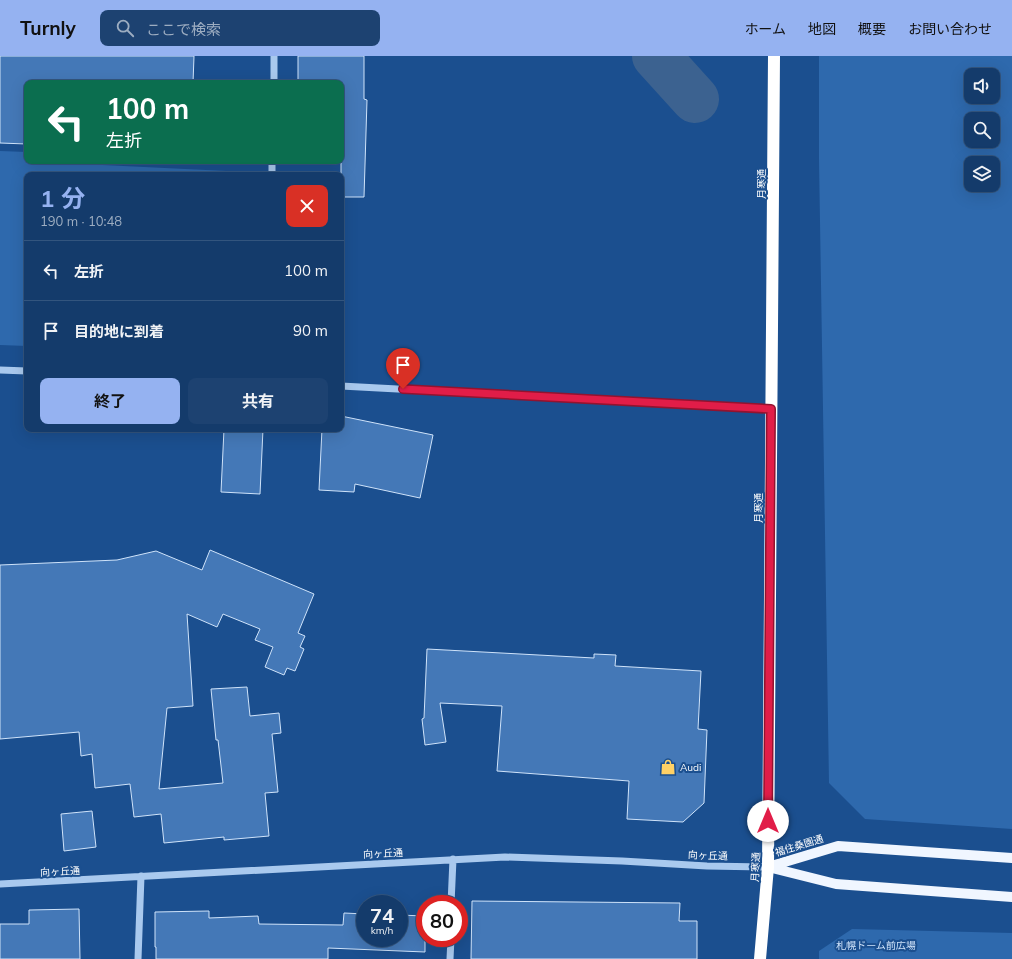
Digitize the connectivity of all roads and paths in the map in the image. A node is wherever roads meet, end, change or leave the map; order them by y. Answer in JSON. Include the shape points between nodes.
{"nodes":[{"id":1,"x":274,"y":56,"type":"edge"},
{"id":2,"x":774,"y":56,"type":"edge"},
{"id":3,"x":274,"y":80,"type":"edge"},
{"id":4,"x":0,"y":370,"type":"edge"},
{"id":5,"x":24,"y":371,"type":"edge"},
{"id":6,"x":344,"y":386,"type":"edge"},
{"id":7,"x":771,"y":409,"type":"junction"},
{"id":8,"x":1012,"y":858,"type":"edge"},
{"id":9,"x":452,"y":860,"type":"junction"},
{"id":10,"x":768,"y":867,"type":"junction"},
{"id":11,"x":141,"y":876,"type":"junction"},
{"id":12,"x":0,"y":884,"type":"edge"},
{"id":13,"x":451,"y":895,"type":"edge"},
{"id":14,"x":1012,"y":897,"type":"edge"},
{"id":15,"x":450,"y":947,"type":"edge"},
{"id":16,"x":138,"y":959,"type":"edge"},
{"id":17,"x":450,"y":959,"type":"edge"},
{"id":18,"x":760,"y":959,"type":"edge"}],
"edges":[{"from":1,"to":3,"type":"street"},
{"from":2,"to":7,"type":"highway","name":"月寒通"},
{"from":4,"to":5,"type":"street"},
{"from":6,"to":7,"type":"street"},
{"from":7,"to":10,"type":"highway","name":"月寒通"},
{"from":8,"to":10,"type":"main road","name":"福住桑園通","via":[[838,846]]},
{"from":9,"to":10,"type":"street","name":"向ヶ丘通","via":[[505,857]]},
{"from":9,"to":11,"type":"street","name":"向ヶ丘通"},
{"from":9,"to":13,"type":"street"},
{"from":10,"to":14,"type":"main road","name":"福住桑園通","via":[[836,884]]},
{"from":10,"to":18,"type":"highway","name":"月寒通"},
{"from":11,"to":12,"type":"street","name":"向ヶ丘通"},
{"from":11,"to":16,"type":"street"},
{"from":15,"to":17,"type":"street"}]}
